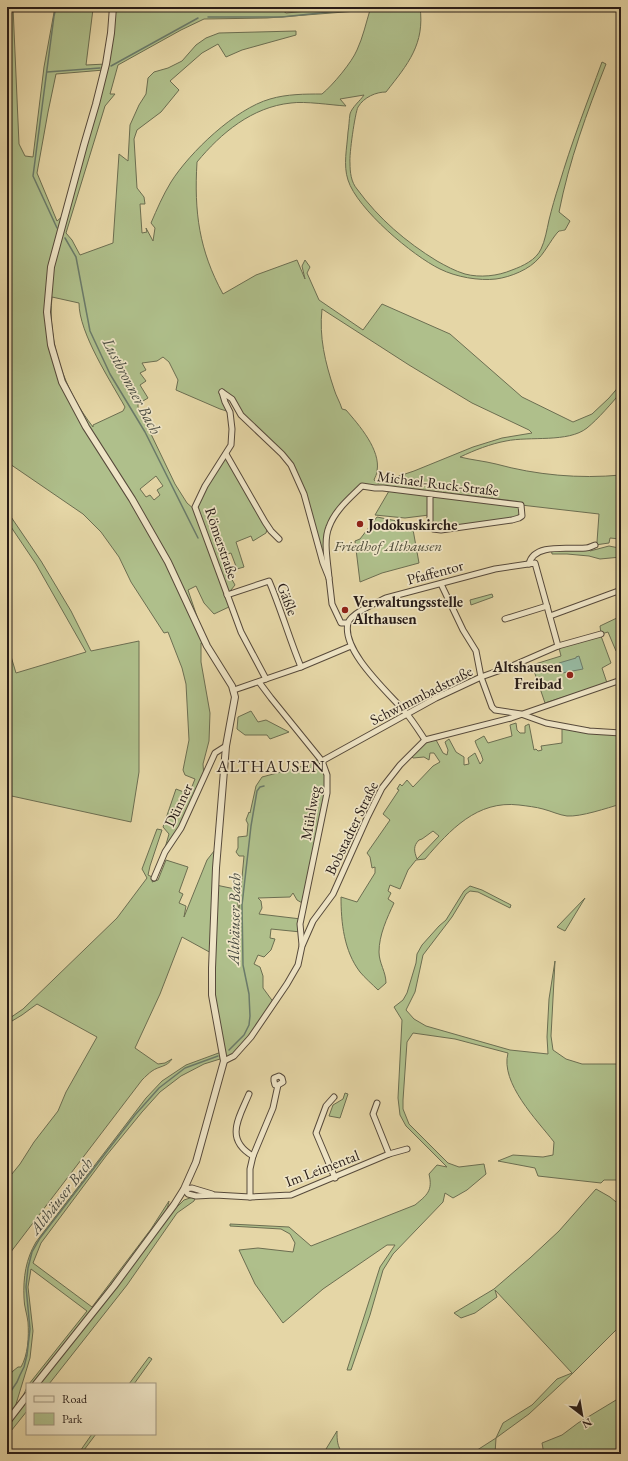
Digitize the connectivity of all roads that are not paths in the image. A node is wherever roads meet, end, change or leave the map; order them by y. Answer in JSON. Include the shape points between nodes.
{"nodes":[{"id":1,"x":112,"y":7,"type":"edge"},
{"id":2,"x":222,"y":392,"type":"joint"},
{"id":3,"x":226,"y":454,"type":"junction"},
{"id":4,"x":430,"y":494,"type":"junction"},
{"id":5,"x":279,"y":539,"type":"dead end"},
{"id":6,"x":595,"y":545,"type":"dead end"},
{"id":7,"x":529,"y":564,"type":"junction"},
{"id":8,"x":329,"y":578,"type":"junction"},
{"id":9,"x":441,"y":584,"type":"junction"},
{"id":10,"x":621,"y":590,"type":"edge"},
{"id":11,"x":227,"y":595,"type":"junction"},
{"id":12,"x":547,"y":606,"type":"junction"},
{"id":13,"x":550,"y":616,"type":"junction"},
{"id":14,"x":505,"y":619,"type":"dead end"},
{"id":15,"x":348,"y":623,"type":"junction"},
{"id":16,"x":601,"y":634,"type":"dead end"},
{"id":17,"x":351,"y":646,"type":"junction"},
{"id":18,"x":558,"y":646,"type":"junction"},
{"id":19,"x":301,"y":666,"type":"junction"},
{"id":20,"x":481,"y":677,"type":"junction"},
{"id":21,"x":266,"y":679,"type":"junction"},
{"id":22,"x":621,"y":680,"type":"edge"},
{"id":23,"x":260,"y":682,"type":"junction"},
{"id":24,"x":234,"y":690,"type":"junction"},
{"id":25,"x":406,"y":714,"type":"junction"},
{"id":26,"x":521,"y":714,"type":"junction"},
{"id":27,"x":621,"y":732,"type":"edge"},
{"id":28,"x":425,"y":740,"type":"junction"},
{"id":29,"x":226,"y":746,"type":"junction"},
{"id":30,"x":322,"y":761,"type":"junction"},
{"id":31,"x":154,"y":878,"type":"dead end"},
{"id":32,"x":302,"y":946,"type":"junction"},
{"id":33,"x":224,"y":1061,"type":"junction"},
{"id":34,"x":278,"y":1085,"type":"dead end"},
{"id":35,"x":249,"y":1094,"type":"dead end"},
{"id":36,"x":334,"y":1097,"type":"dead end"},
{"id":37,"x":377,"y":1103,"type":"dead end"},
{"id":38,"x":407,"y":1149,"type":"dead end"},
{"id":39,"x":389,"y":1154,"type":"junction"},
{"id":40,"x":253,"y":1156,"type":"junction"},
{"id":41,"x":335,"y":1178,"type":"junction"},
{"id":42,"x":184,"y":1189,"type":"junction"},
{"id":43,"x":250,"y":1197,"type":"junction"},
{"id":44,"x":37,"y":1383,"type":"edge"},
{"id":45,"x":26,"y":1397,"type":"edge"},
{"id":46,"x":7,"y":1422,"type":"edge"}],
"edges":[{"from":1,"to":24,"type":"street","via":[[111,33],[104,70],[51,268],[47,312],[52,345],[62,382],[86,427],[168,562],[207,646]]},
{"from":2,"to":3,"type":"street","name":"Römerstraße","via":[[230,412],[232,429],[231,445]]},
{"from":2,"to":8,"type":"street","name":"Michael-Ruck-Straße","via":[[291,465],[304,494]]},
{"from":3,"to":5,"type":"street","via":[[268,526]]},
{"from":3,"to":11,"type":"street","name":"Römerstraße","via":[[195,507]]},
{"from":4,"to":4,"type":"street","name":"Michael-Ruck-Straße","via":[[430,525],[433,529],[441,530],[522,516],[520,505]]},
{"from":4,"to":8,"type":"street","name":"Michael-Ruck-Straße","via":[[362,486],[340,509],[328,528],[326,546]]},
{"from":6,"to":7,"type":"street","via":[[587,548],[551,548],[533,556]]},
{"from":7,"to":9,"type":"street","name":"Pfaffentor","via":[[495,568]]},
{"from":7,"to":12,"type":"street","name":"Pfaffentor","via":[[535,563]]},
{"from":8,"to":15,"type":"street","name":"Michael-Ruck-Straße","via":[[332,604],[342,623]]},
{"from":9,"to":15,"type":"street","name":"Pfaffentor","via":[[386,598],[370,605],[352,617]]},
{"from":9,"to":20,"type":"street","via":[[476,651]]},
{"from":10,"to":13,"type":"street"},
{"from":11,"to":19,"type":"street","name":"Gäßle","via":[[269,581]]},
{"from":11,"to":21,"type":"street","name":"Römerstraße","via":[[240,632]]},
{"from":12,"to":13,"type":"street"},
{"from":12,"to":14,"type":"street"},
{"from":13,"to":18,"type":"street"},
{"from":15,"to":17,"type":"street"},
{"from":16,"to":18,"type":"street","name":"Schwimmbadstraße"},
{"from":17,"to":19,"type":"street"},
{"from":17,"to":25,"type":"street","via":[[365,667]]},
{"from":18,"to":20,"type":"street","name":"Schwimmbadstraße"},
{"from":19,"to":21,"type":"street"},
{"from":20,"to":25,"type":"street","name":"Schwimmbadstraße"},
{"from":20,"to":26,"type":"street","via":[[495,710]]},
{"from":21,"to":23,"type":"street"},
{"from":22,"to":26,"type":"street","name":"Bobstadter Straße"},
{"from":23,"to":24,"type":"street"},
{"from":23,"to":30,"type":"street","name":"Mühlweg"},
{"from":24,"to":29,"type":"street"},
{"from":25,"to":28,"type":"street"},
{"from":25,"to":30,"type":"street","name":"Schwimmbadstraße"},
{"from":26,"to":27,"type":"street","via":[[551,724],[589,731]]},
{"from":26,"to":28,"type":"street","name":"Bobstadter Straße"},
{"from":28,"to":32,"type":"street","name":"Bobstadter Straße","via":[[382,788],[333,894],[313,920]]},
{"from":29,"to":31,"type":"street","name":"Dünner","via":[[215,753],[181,828],[165,852]]},
{"from":29,"to":33,"type":"street","via":[[216,868],[212,984]]},
{"from":30,"to":32,"type":"street","name":"Mühlweg","via":[[328,787],[300,924]]},
{"from":32,"to":33,"type":"street","name":"Bobstadter Straße","via":[[298,965],[258,1028],[234,1056]]},
{"from":33,"to":42,"type":"street","via":[[196,1162]]},
{"from":34,"to":40,"type":"street","via":[[273,1108]]},
{"from":35,"to":40,"type":"street","via":[[235,1133],[243,1150]]},
{"from":36,"to":41,"type":"street","via":[[326,1106],[316,1133]]},
{"from":37,"to":39,"type":"street","via":[[373,1114]]},
{"from":38,"to":39,"type":"street","name":"Im Leimental"},
{"from":39,"to":41,"type":"street","name":"Im Leimental"},
{"from":40,"to":43,"type":"street","via":[[250,1169]]},
{"from":41,"to":43,"type":"street","name":"Im Leimental","via":[[291,1195]]},
{"from":42,"to":43,"type":"street","name":"Im Leimental"},
{"from":42,"to":44,"type":"street","via":[[119,1280]]},
{"from":45,"to":46,"type":"street"}]}
